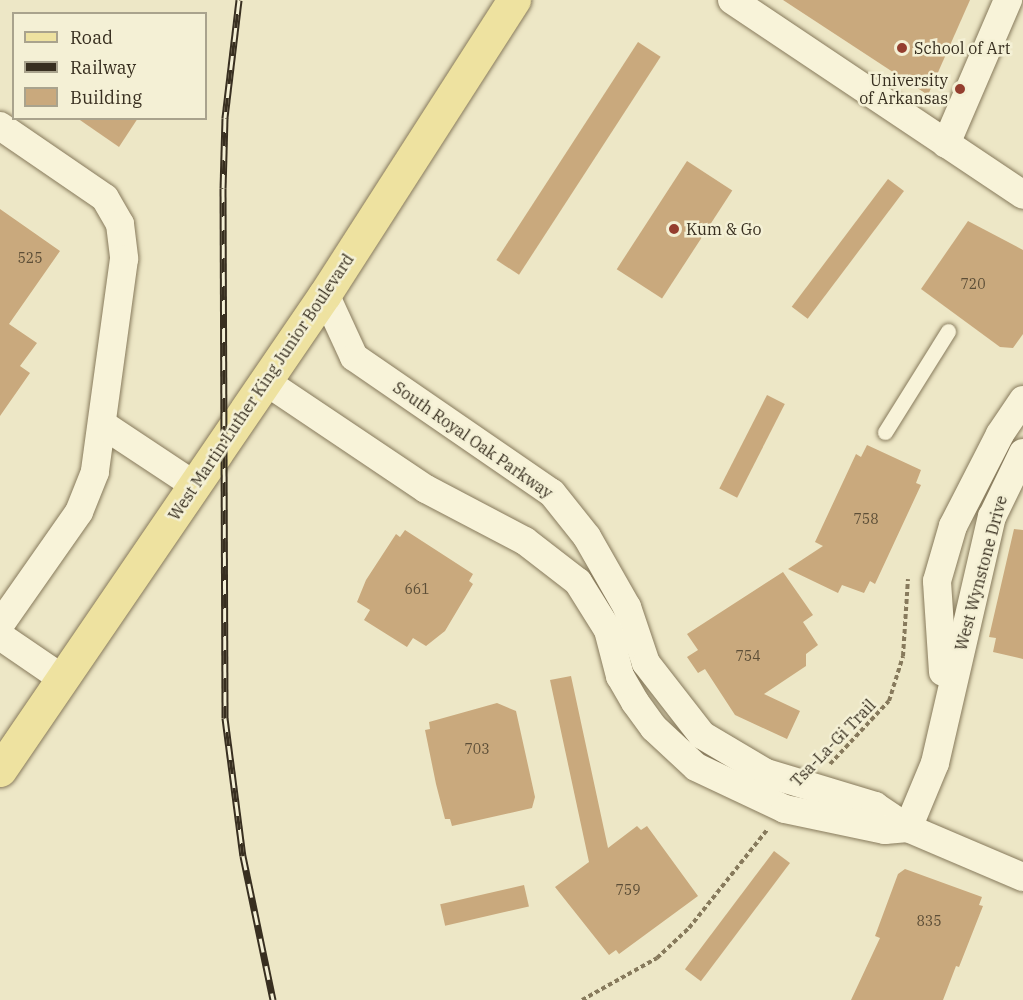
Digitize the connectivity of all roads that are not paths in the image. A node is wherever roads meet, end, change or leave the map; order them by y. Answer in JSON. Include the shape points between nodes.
{"nodes":[{"id":1,"x":514,"y":0,"type":"edge"},
{"id":2,"x":732,"y":0,"type":"edge"},
{"id":3,"x":1008,"y":0,"type":"edge"},
{"id":4,"x":0,"y":126,"type":"edge"},
{"id":5,"x":946,"y":144,"type":"junction"},
{"id":6,"x":1023,"y":195,"type":"edge"},
{"id":7,"x":325,"y":294,"type":"junction"},
{"id":8,"x":948,"y":331,"type":"dead end"},
{"id":9,"x":265,"y":381,"type":"junction"},
{"id":10,"x":1023,"y":400,"type":"edge"},
{"id":11,"x":105,"y":426,"type":"junction"},
{"id":12,"x":885,"y":432,"type":"dead end"},
{"id":13,"x":1023,"y":453,"type":"edge"},
{"id":14,"x":194,"y":485,"type":"junction"},
{"id":15,"x":0,"y":625,"type":"edge"},
{"id":16,"x":0,"y":636,"type":"edge"},
{"id":17,"x":63,"y":680,"type":"junction"},
{"id":18,"x":949,"y":697,"type":"junction"},
{"id":19,"x":0,"y":770,"type":"edge"},
{"id":20,"x":908,"y":828,"type":"junction"},
{"id":21,"x":1023,"y":877,"type":"edge"}],
"edges":[{"from":1,"to":7,"type":"main road","name":"West Martin Luther King Junior Boulevard"},
{"from":2,"to":5,"type":"street"},
{"from":3,"to":5,"type":"street"},
{"from":4,"to":11,"type":"street","via":[[105,198],[120,224],[124,259]]},
{"from":5,"to":6,"type":"street"},
{"from":7,"to":9,"type":"main road","name":"West Martin Luther King Junior Boulevard"},
{"from":7,"to":20,"type":"street","name":"South Royal Oak Parkway","via":[[354,357],[552,493],[587,537],[627,607],[646,663],[702,735],[766,772],[875,806]]},
{"from":8,"to":12,"type":"lane"},
{"from":9,"to":14,"type":"main road","name":"West Martin Luther King Junior Boulevard"},
{"from":9,"to":20,"type":"street","name":"South Royal Oak Parkway","via":[[426,489],[525,541],[578,582],[608,630],[620,676],[654,728],[696,767],[785,809],[885,831]]},
{"from":10,"to":18,"type":"street","name":"West Wynstone Drive","via":[[1000,434],[953,526],[938,581],[944,681]]},
{"from":11,"to":14,"type":"street"},
{"from":11,"to":15,"type":"street","via":[[95,472],[79,512]]},
{"from":13,"to":18,"type":"street","name":"West Wynstone Drive","via":[[993,517]]},
{"from":14,"to":17,"type":"main road","name":"West Martin Luther King Junior Boulevard"},
{"from":16,"to":17,"type":"street"},
{"from":17,"to":19,"type":"main road","name":"West Martin Luther King Junior Boulevard"},
{"from":18,"to":20,"type":"street","name":"West Wynstone Drive","via":[[935,763]]},
{"from":20,"to":21,"type":"street","name":"South Royal Oak Parkway"}]}
